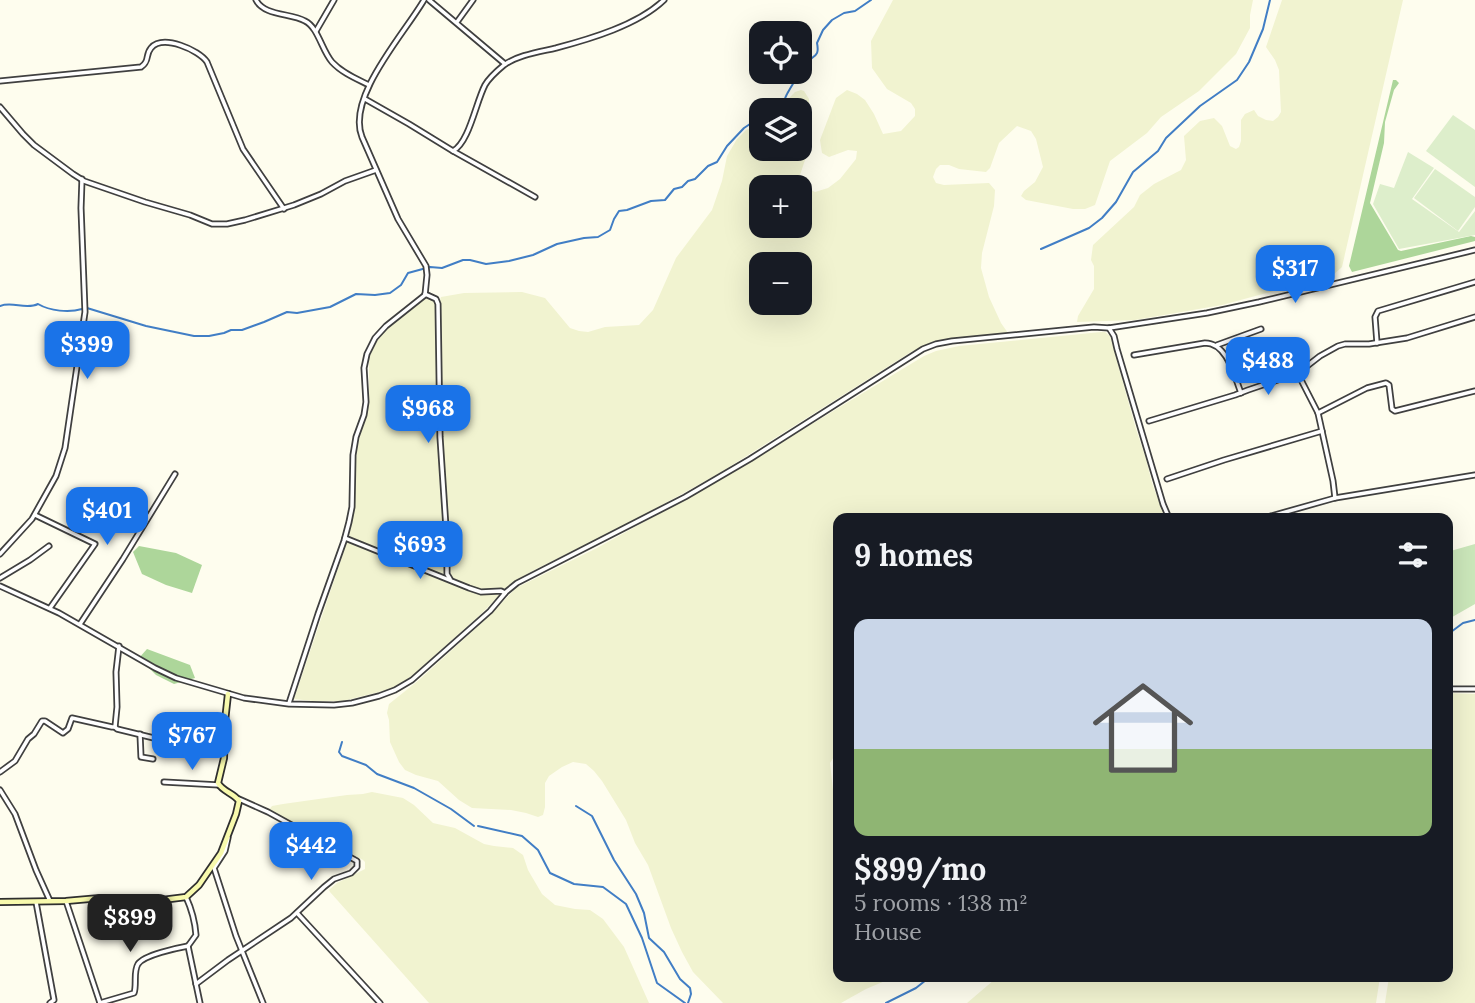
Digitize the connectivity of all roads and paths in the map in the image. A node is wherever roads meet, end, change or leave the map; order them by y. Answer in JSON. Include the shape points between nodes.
{"nodes":[{"id":1,"x":256,"y":0,"type":"edge"},
{"id":2,"x":334,"y":0,"type":"edge"},
{"id":3,"x":427,"y":0,"type":"edge"},
{"id":4,"x":473,"y":0,"type":"edge"},
{"id":5,"x":664,"y":0,"type":"edge"},
{"id":6,"x":457,"y":22,"type":"junction"},
{"id":7,"x":315,"y":32,"type":"junction"},
{"id":8,"x":505,"y":64,"type":"junction"},
{"id":9,"x":0,"y":81,"type":"edge"},
{"id":10,"x":369,"y":85,"type":"junction"},
{"id":11,"x":365,"y":99,"type":"junction"},
{"id":12,"x":0,"y":107,"type":"edge"},
{"id":13,"x":460,"y":145,"type":"junction"},
{"id":14,"x":453,"y":151,"type":"junction"},
{"id":15,"x":460,"y":156,"type":"junction"},
{"id":16,"x":376,"y":170,"type":"junction"},
{"id":17,"x":82,"y":179,"type":"junction"},
{"id":18,"x":535,"y":197,"type":"dead end"},
{"id":19,"x":284,"y":209,"type":"junction"},
{"id":20,"x":1475,"y":250,"type":"edge"},
{"id":21,"x":1475,"y":282,"type":"edge"},
{"id":22,"x":425,"y":295,"type":"junction"},
{"id":23,"x":1475,"y":317,"type":"edge"},
{"id":24,"x":1109,"y":328,"type":"junction"},
{"id":25,"x":1261,"y":329,"type":"dead end"},
{"id":26,"x":1377,"y":343,"type":"junction"},
{"id":27,"x":1216,"y":345,"type":"junction"},
{"id":28,"x":1134,"y":355,"type":"dead end"},
{"id":29,"x":1297,"y":373,"type":"junction"},
{"id":30,"x":1475,"y":391,"type":"edge"},
{"id":31,"x":1241,"y":393,"type":"junction"},
{"id":32,"x":1318,"y":413,"type":"junction"},
{"id":33,"x":1149,"y":421,"type":"dead end"},
{"id":34,"x":1322,"y":431,"type":"junction"},
{"id":35,"x":175,"y":474,"type":"dead end"},
{"id":36,"x":1475,"y":475,"type":"edge"},
{"id":37,"x":1167,"y":479,"type":"dead end"},
{"id":38,"x":1335,"y":498,"type":"junction"},
{"id":39,"x":1167,"y":513,"type":"edge"},
{"id":40,"x":1282,"y":513,"type":"edge"},
{"id":41,"x":34,"y":515,"type":"junction"},
{"id":42,"x":345,"y":538,"type":"junction"},
{"id":43,"x":49,"y":546,"type":"dead end"},
{"id":44,"x":0,"y":554,"type":"edge"},
{"id":45,"x":0,"y":578,"type":"edge"},
{"id":46,"x":450,"y":579,"type":"junction"},
{"id":47,"x":0,"y":586,"type":"edge"},
{"id":48,"x":505,"y":593,"type":"junction"},
{"id":49,"x":50,"y":608,"type":"junction"},
{"id":50,"x":80,"y":624,"type":"junction"},
{"id":51,"x":119,"y":646,"type":"junction"},
{"id":52,"x":1453,"y":689,"type":"edge"},
{"id":53,"x":1475,"y":689,"type":"edge"},
{"id":54,"x":228,"y":694,"type":"junction"},
{"id":55,"x":289,"y":704,"type":"junction"},
{"id":56,"x":115,"y":727,"type":"junction"},
{"id":57,"x":140,"y":734,"type":"junction"},
{"id":58,"x":223,"y":753,"type":"junction"},
{"id":59,"x":152,"y":759,"type":"dead end"},
{"id":60,"x":0,"y":772,"type":"edge"},
{"id":61,"x":164,"y":782,"type":"dead end"},
{"id":62,"x":219,"y":785,"type":"junction"},
{"id":63,"x":0,"y":790,"type":"edge"},
{"id":64,"x":237,"y":798,"type":"junction"},
{"id":65,"x":228,"y":836,"type":"junction"},
{"id":66,"x":186,"y":897,"type":"junction"},
{"id":67,"x":50,"y":901,"type":"junction"},
{"id":68,"x":66,"y":901,"type":"junction"},
{"id":69,"x":0,"y":902,"type":"edge"},
{"id":70,"x":36,"y":902,"type":"junction"},
{"id":71,"x":297,"y":913,"type":"junction"},
{"id":72,"x":188,"y":946,"type":"junction"},
{"id":73,"x":242,"y":951,"type":"junction"},
{"id":74,"x":196,"y":984,"type":"junction"},
{"id":75,"x":375,"y":999,"type":"junction"},
{"id":76,"x":52,"y":1001,"type":"edge"},
{"id":77,"x":61,"y":1003,"type":"edge"},
{"id":78,"x":100,"y":1003,"type":"edge"},
{"id":79,"x":200,"y":1003,"type":"edge"},
{"id":80,"x":263,"y":1003,"type":"edge"},
{"id":81,"x":370,"y":1003,"type":"edge"},
{"id":82,"x":380,"y":1003,"type":"edge"}],
"edges":[{"from":1,"to":7,"type":"street","via":[[261,7],[305,21]]},
{"from":2,"to":7,"type":"street"},
{"from":3,"to":6,"type":"street"},
{"from":3,"to":10,"type":"street"},
{"from":4,"to":6,"type":"street"},
{"from":5,"to":8,"type":"street","via":[[618,28]]},
{"from":6,"to":8,"type":"street"},
{"from":7,"to":10,"type":"street","via":[[335,65]]},
{"from":8,"to":13,"type":"street","via":[[486,84]]},
{"from":9,"to":19,"type":"street","via":[[141,67],[155,45],[185,47],[204,57],[245,154]]},
{"from":10,"to":11,"type":"street"},
{"from":11,"to":14,"type":"street"},
{"from":11,"to":16,"type":"street","via":[[359,127]]},
{"from":12,"to":17,"type":"street","via":[[34,145]]},
{"from":13,"to":14,"type":"street"},
{"from":13,"to":15,"type":"street"},
{"from":14,"to":15,"type":"street"},
{"from":15,"to":18,"type":"street"},
{"from":16,"to":19,"type":"street"},
{"from":16,"to":22,"type":"street","via":[[426,268]]},
{"from":17,"to":19,"type":"street","via":[[212,223],[236,222]]},
{"from":17,"to":41,"type":"street","via":[[84,320],[65,448],[56,476]]},
{"from":20,"to":24,"type":"street","via":[[1207,313]]},
{"from":21,"to":26,"type":"street","via":[[1378,311]]},
{"from":22,"to":42,"type":"street","via":[[386,326],[367,354],[366,402],[356,437],[352,507]]},
{"from":22,"to":46,"type":"street","via":[[439,304],[440,437]]},
{"from":23,"to":26,"type":"street"},
{"from":24,"to":39,"type":"street"},
{"from":24,"to":48,"type":"street","via":[[952,341],[923,349],[685,497]]},
{"from":25,"to":27,"type":"street"},
{"from":26,"to":29,"type":"street","via":[[1338,346]]},
{"from":27,"to":28,"type":"street"},
{"from":27,"to":31,"type":"street"},
{"from":29,"to":31,"type":"street"},
{"from":29,"to":32,"type":"street"},
{"from":30,"to":32,"type":"street","via":[[1395,411],[1386,383]]},
{"from":31,"to":33,"type":"street"},
{"from":32,"to":34,"type":"street"},
{"from":34,"to":37,"type":"street"},
{"from":34,"to":38,"type":"street"},
{"from":35,"to":50,"type":"street"},
{"from":36,"to":38,"type":"street"},
{"from":38,"to":40,"type":"street"},
{"from":41,"to":44,"type":"street"},
{"from":41,"to":49,"type":"street","via":[[95,544]]},
{"from":42,"to":46,"type":"street"},
{"from":42,"to":55,"type":"street"},
{"from":43,"to":45,"type":"street"},
{"from":46,"to":48,"type":"street","via":[[476,590]]},
{"from":47,"to":49,"type":"street"},
{"from":48,"to":55,"type":"street","via":[[452,645],[395,690],[346,705]]},
{"from":49,"to":50,"type":"street"},
{"from":50,"to":51,"type":"street"},
{"from":51,"to":54,"type":"street","via":[[170,676]]},
{"from":51,"to":56,"type":"street"},
{"from":52,"to":53,"type":"street"},
{"from":54,"to":55,"type":"street"},
{"from":54,"to":58,"type":"street"},
{"from":56,"to":57,"type":"street"},
{"from":56,"to":60,"type":"street","via":[[72,718],[63,733],[42,721],[15,761]]},
{"from":57,"to":58,"type":"street"},
{"from":57,"to":59,"type":"street","via":[[141,757]]},
{"from":58,"to":62,"type":"street"},
{"from":61,"to":62,"type":"street"},
{"from":62,"to":64,"type":"street"},
{"from":63,"to":67,"type":"street","via":[[15,814]]},
{"from":64,"to":65,"type":"street"},
{"from":64,"to":71,"type":"street","via":[[358,861],[354,871],[327,885]]},
{"from":65,"to":66,"type":"street","via":[[199,885]]},
{"from":65,"to":73,"type":"street","via":[[214,868]]},
{"from":66,"to":68,"type":"street","via":[[138,903],[106,898]]},
{"from":66,"to":72,"type":"street","via":[[197,935]]},
{"from":67,"to":68,"type":"street"},
{"from":67,"to":70,"type":"street"},
{"from":68,"to":78,"type":"street"},
{"from":69,"to":70,"type":"street"},
{"from":70,"to":76,"type":"street"},
{"from":71,"to":73,"type":"street"},
{"from":71,"to":75,"type":"street"},
{"from":72,"to":74,"type":"street"},
{"from":72,"to":78,"type":"street","via":[[140,962],[134,993]]},
{"from":73,"to":74,"type":"street"},
{"from":73,"to":80,"type":"street"},
{"from":74,"to":79,"type":"street"},
{"from":75,"to":81,"type":"street"},
{"from":75,"to":82,"type":"street"},
{"from":76,"to":77,"type":"street"}]}
